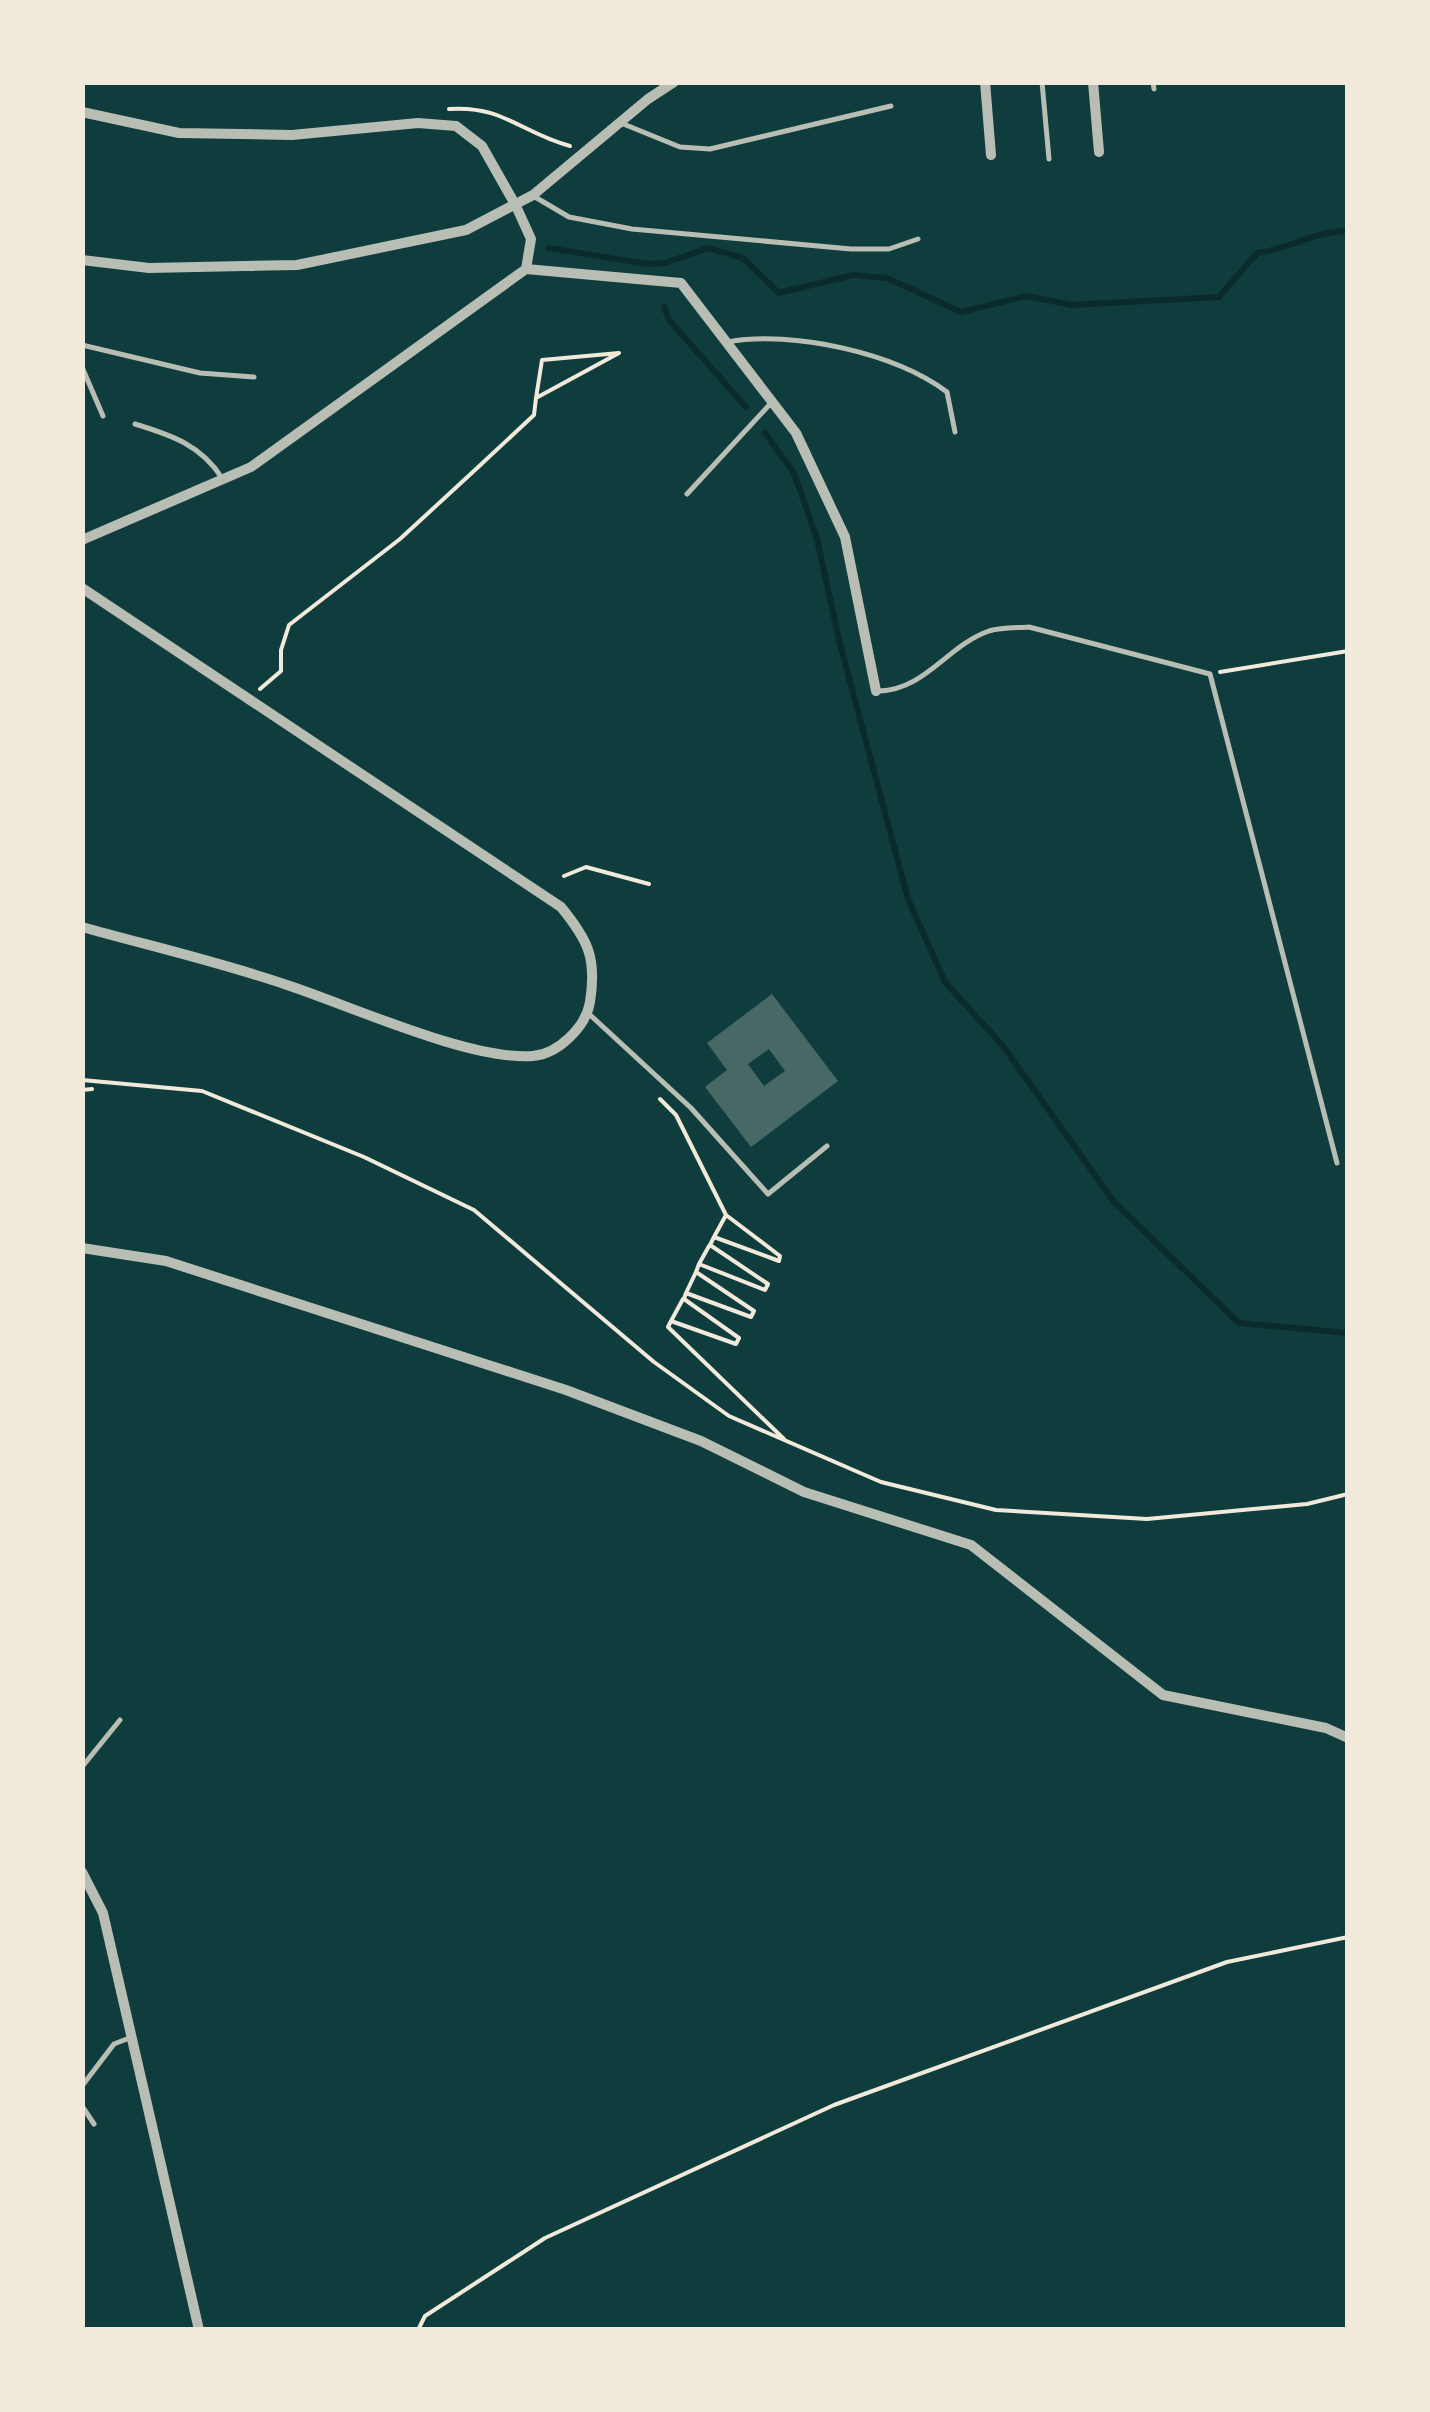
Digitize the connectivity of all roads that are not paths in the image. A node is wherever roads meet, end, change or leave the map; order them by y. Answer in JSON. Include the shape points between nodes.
{"nodes":[{"id":1,"x":674,"y":82,"type":"edge"},
{"id":2,"x":985,"y":82,"type":"edge"},
{"id":3,"x":1042,"y":82,"type":"edge"},
{"id":4,"x":1093,"y":82,"type":"edge"},
{"id":5,"x":891,"y":106,"type":"dead end"},
{"id":6,"x":82,"y":112,"type":"edge"},
{"id":7,"x":621,"y":122,"type":"junction"},
{"id":8,"x":1099,"y":152,"type":"dead end"},
{"id":9,"x":990,"y":155,"type":"dead end"},
{"id":10,"x":1049,"y":159,"type":"dead end"},
{"id":11,"x":532,"y":195,"type":"junction"},
{"id":12,"x":516,"y":206,"type":"junction"},
{"id":13,"x":918,"y":240,"type":"dead end"},
{"id":14,"x":82,"y":260,"type":"edge"},
{"id":15,"x":526,"y":269,"type":"junction"},
{"id":16,"x":725,"y":343,"type":"junction"},
{"id":17,"x":82,"y":344,"type":"edge"},
{"id":18,"x":82,"y":367,"type":"edge"},
{"id":19,"x":254,"y":377,"type":"dead end"},
{"id":20,"x":772,"y":402,"type":"junction"},
{"id":21,"x":103,"y":416,"type":"dead end"},
{"id":22,"x":135,"y":424,"type":"dead end"},
{"id":23,"x":954,"y":432,"type":"dead end"},
{"id":24,"x":222,"y":478,"type":"junction"},
{"id":25,"x":687,"y":494,"type":"dead end"},
{"id":26,"x":82,"y":540,"type":"edge"},
{"id":27,"x":82,"y":588,"type":"edge"},
{"id":28,"x":876,"y":691,"type":"joint"},
{"id":29,"x":82,"y":927,"type":"edge"},
{"id":30,"x":588,"y":1013,"type":"junction"},
{"id":31,"x":827,"y":1146,"type":"dead end"},
{"id":32,"x":1337,"y":1163,"type":"dead end"},
{"id":33,"x":82,"y":1248,"type":"edge"},
{"id":34,"x":120,"y":1720,"type":"dead end"},
{"id":35,"x":1348,"y":1738,"type":"edge"},
{"id":36,"x":82,"y":1767,"type":"edge"},
{"id":37,"x":82,"y":1872,"type":"edge"},
{"id":38,"x":134,"y":2036,"type":"junction"},
{"id":39,"x":82,"y":2086,"type":"edge"},
{"id":40,"x":82,"y":2106,"type":"edge"},
{"id":41,"x":94,"y":2124,"type":"dead end"},
{"id":42,"x":199,"y":2330,"type":"edge"}],
"edges":[{"from":1,"to":7,"type":"street"},
{"from":2,"to":9,"type":"street"},
{"from":3,"to":10,"type":"lane"},
{"from":4,"to":8,"type":"street"},
{"from":5,"to":7,"type":"lane","via":[[710,150],[680,147]]},
{"from":6,"to":12,"type":"street","via":[[178,133],[456,126],[482,146]]},
{"from":7,"to":11,"type":"street"},
{"from":11,"to":12,"type":"street"},
{"from":11,"to":13,"type":"lane","via":[[568,217],[632,229],[851,249],[889,249]]},
{"from":12,"to":14,"type":"street","via":[[466,230],[297,265],[150,268]]},
{"from":12,"to":15,"type":"street","via":[[530,240]]},
{"from":15,"to":16,"type":"street","via":[[681,282]]},
{"from":15,"to":24,"type":"street","via":[[251,467]]},
{"from":16,"to":20,"type":"street"},
{"from":16,"to":23,"type":"lane","via":[[776,338],[873,358],[947,392]]},
{"from":17,"to":19,"type":"lane","via":[[200,373]]},
{"from":18,"to":21,"type":"lane"},
{"from":20,"to":25,"type":"lane"},
{"from":20,"to":28,"type":"street","via":[[796,433],[845,536]]},
{"from":22,"to":24,"type":"lane","via":[[190,444]]},
{"from":24,"to":26,"type":"street"},
{"from":27,"to":30,"type":"street","via":[[560,906],[585,936],[595,974]]},
{"from":28,"to":32,"type":"lane","via":[[898,690],[978,636],[1007,628],[1210,674]]},
{"from":29,"to":30,"type":"street","via":[[282,983],[494,1056],[538,1056],[566,1042]]},
{"from":30,"to":31,"type":"lane","via":[[691,1108],[768,1194]]},
{"from":33,"to":35,"type":"street","via":[[166,1260],[566,1390],[701,1442],[804,1492],[972,1545],[1163,1695]]},
{"from":34,"to":36,"type":"lane"},
{"from":37,"to":38,"type":"street","via":[[103,1913]]},
{"from":38,"to":39,"type":"lane","via":[[114,2044]]},
{"from":38,"to":42,"type":"street"},
{"from":40,"to":41,"type":"lane"}]}
